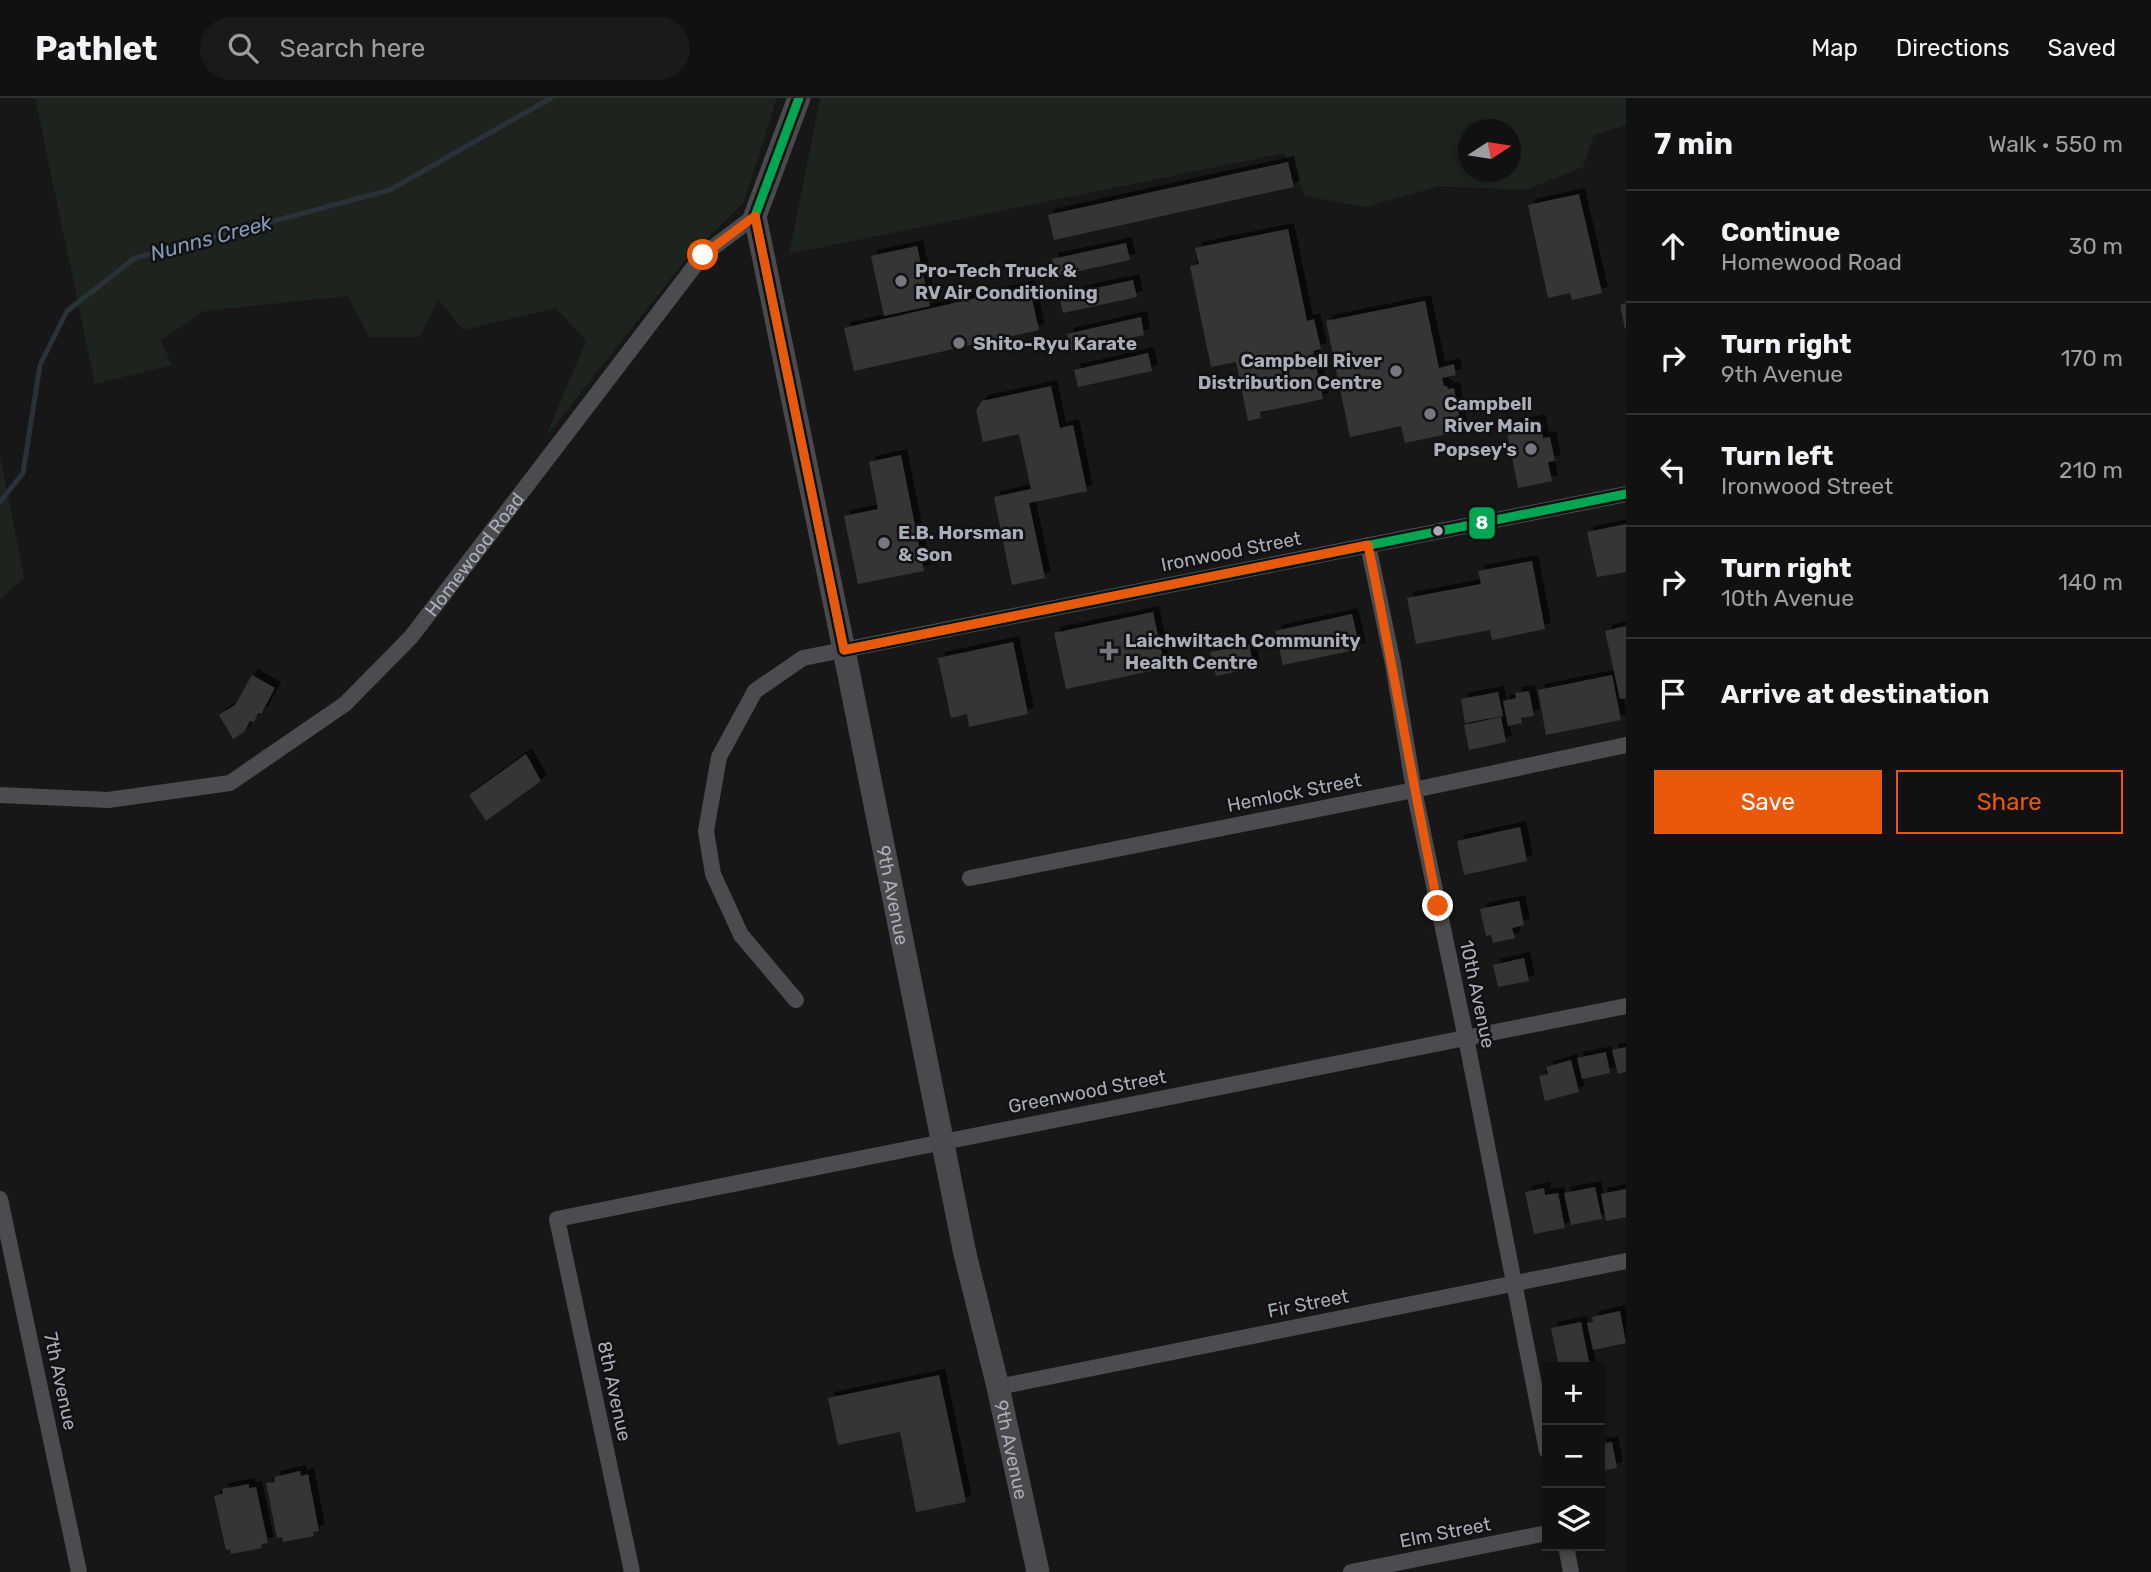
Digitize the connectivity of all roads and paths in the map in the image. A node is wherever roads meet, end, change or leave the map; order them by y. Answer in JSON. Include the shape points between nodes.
{"nodes":[{"id":1,"x":799,"y":98,"type":"edge"},
{"id":2,"x":755,"y":216,"type":"junction"},
{"id":3,"x":1626,"y":494,"type":"edge"},
{"id":4,"x":1368,"y":545,"type":"junction"},
{"id":5,"x":844,"y":650,"type":"junction"},
{"id":6,"x":1626,"y":745,"type":"edge"},
{"id":7,"x":1414,"y":790,"type":"junction"},
{"id":8,"x":0,"y":795,"type":"edge"},
{"id":9,"x":971,"y":878,"type":"dead end"},
{"id":10,"x":796,"y":1000,"type":"dead end"},
{"id":11,"x":1626,"y":1006,"type":"edge"},
{"id":12,"x":1466,"y":1038,"type":"junction"},
{"id":13,"x":942,"y":1142,"type":"junction"},
{"id":14,"x":0,"y":1199,"type":"edge"},
{"id":15,"x":557,"y":1219,"type":"joint"},
{"id":16,"x":1626,"y":1261,"type":"edge"},
{"id":17,"x":1514,"y":1283,"type":"junction"},
{"id":18,"x":998,"y":1387,"type":"junction"},
{"id":19,"x":1542,"y":1426,"type":"edge"},
{"id":20,"x":1542,"y":1534,"type":"edge"},
{"id":21,"x":1567,"y":1551,"type":"edge"},
{"id":22,"x":79,"y":1572,"type":"edge"},
{"id":23,"x":632,"y":1572,"type":"edge"},
{"id":24,"x":1038,"y":1572,"type":"edge"},
{"id":25,"x":1351,"y":1572,"type":"edge"},
{"id":26,"x":1571,"y":1572,"type":"edge"}],
"edges":[{"from":1,"to":2,"type":"main road"},
{"from":2,"to":5,"type":"main road","name":"9th Avenue"},
{"from":2,"to":8,"type":"street","name":"Homewood Road","via":[[703,255],[411,637],[345,705],[230,783],[108,800]]},
{"from":3,"to":4,"type":"street","name":"Ironwood Street"},
{"from":4,"to":5,"type":"street","name":"Ironwood Street"},
{"from":4,"to":7,"type":"street","name":"10th Avenue"},
{"from":5,"to":10,"type":"street","name":"Ironwood Street","via":[[803,658],[755,691],[719,757],[708,810],[706,831],[713,874],[731,914],[741,935]]},
{"from":5,"to":13,"type":"main road","name":"9th Avenue"},
{"from":6,"to":7,"type":"street","name":"Hemlock Street"},
{"from":7,"to":9,"type":"street","name":"Hemlock Street"},
{"from":7,"to":12,"type":"street","name":"10th Avenue"},
{"from":11,"to":12,"type":"street","name":"Greenwood Street"},
{"from":12,"to":13,"type":"street","name":"Greenwood Street"},
{"from":12,"to":17,"type":"street","name":"10th Avenue"},
{"from":13,"to":15,"type":"street","name":"Greenwood Street"},
{"from":13,"to":18,"type":"main road","name":"9th Avenue"},
{"from":14,"to":22,"type":"street","name":"7th Avenue"},
{"from":15,"to":23,"type":"street","name":"8th Avenue"},
{"from":16,"to":17,"type":"street","name":"Fir Street"},
{"from":17,"to":18,"type":"street","name":"Fir Street"},
{"from":17,"to":19,"type":"street","name":"10th Avenue"},
{"from":18,"to":24,"type":"main road","name":"9th Avenue"},
{"from":20,"to":25,"type":"street","name":"Elm Street"},
{"from":21,"to":26,"type":"street"}]}
